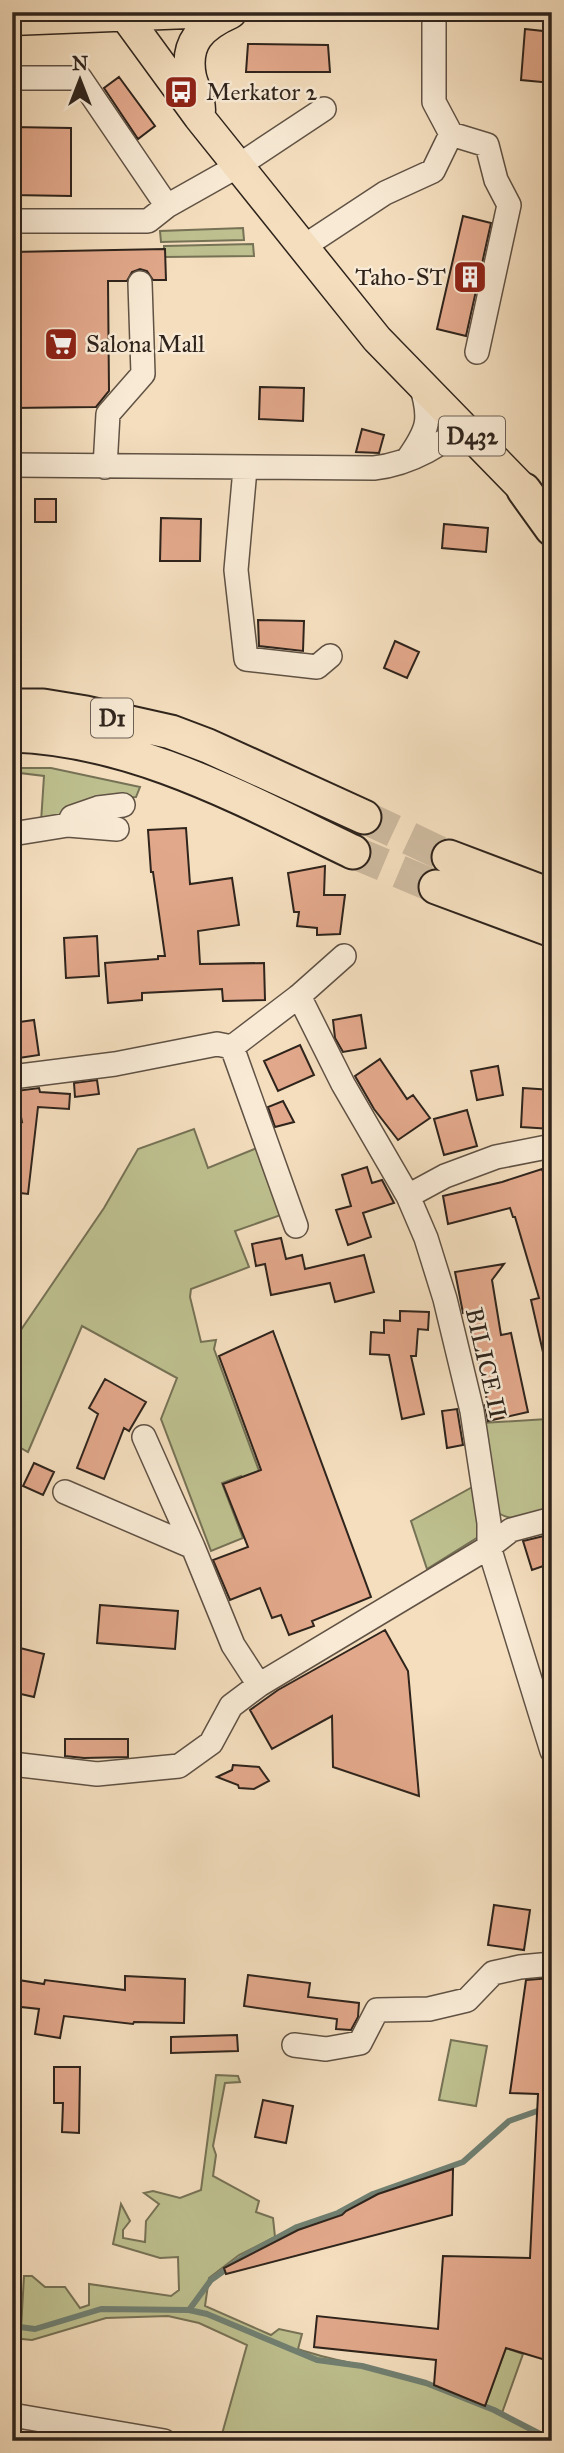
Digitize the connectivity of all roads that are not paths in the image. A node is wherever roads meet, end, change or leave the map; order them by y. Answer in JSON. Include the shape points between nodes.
{"nodes":[{"id":1,"x":214,"y":12,"type":"edge"},
{"id":2,"x":233,"y":12,"type":"edge"},
{"id":3,"x":434,"y":12,"type":"edge"},
{"id":4,"x":125,"y":14,"type":"edge"},
{"id":5,"x":12,"y":20,"type":"edge"},
{"id":6,"x":12,"y":78,"type":"edge"},
{"id":7,"x":324,"y":109,"type":"dead end"},
{"id":8,"x":200,"y":117,"type":"junction"},
{"id":9,"x":451,"y":134,"type":"junction"},
{"id":10,"x":238,"y":166,"type":"junction"},
{"id":11,"x":167,"y":206,"type":"junction"},
{"id":12,"x":12,"y":221,"type":"edge"},
{"id":13,"x":303,"y":247,"type":"junction"},
{"id":14,"x":140,"y":283,"type":"dead end"},
{"id":15,"x":477,"y":352,"type":"dead end"},
{"id":16,"x":420,"y":383,"type":"junction"},
{"id":17,"x":474,"y":438,"type":"junction"},
{"id":18,"x":407,"y":460,"type":"junction"},
{"id":19,"x":12,"y":465,"type":"edge"},
{"id":20,"x":105,"y":467,"type":"junction"},
{"id":21,"x":244,"y":469,"type":"junction"},
{"id":22,"x":524,"y":490,"type":"junction"},
{"id":23,"x":552,"y":516,"type":"edge"},
{"id":24,"x":552,"y":529,"type":"edge"},
{"id":25,"x":330,"y":656,"type":"dead end"},
{"id":26,"x":12,"y":706,"type":"edge"},
{"id":27,"x":12,"y":735,"type":"edge"},
{"id":28,"x":123,"y":805,"type":"dead end"},
{"id":29,"x":363,"y":817,"type":"tunnel mouth"},
{"id":30,"x":68,"y":825,"type":"junction"},
{"id":31,"x":117,"y":829,"type":"dead end"},
{"id":32,"x":12,"y":834,"type":"edge"},
{"id":33,"x":353,"y":852,"type":"tunnel mouth"},
{"id":34,"x":552,"y":896,"type":"edge"},
{"id":35,"x":552,"y":930,"type":"edge"},
{"id":36,"x":344,"y":956,"type":"dead end"},
{"id":37,"x":299,"y":996,"type":"junction"},
{"id":38,"x":232,"y":1047,"type":"junction"},
{"id":39,"x":12,"y":1077,"type":"edge"},
{"id":40,"x":552,"y":1146,"type":"edge"},
{"id":41,"x":408,"y":1196,"type":"junction"},
{"id":42,"x":296,"y":1226,"type":"dead end"},
{"id":43,"x":144,"y":1437,"type":"dead end"},
{"id":44,"x":65,"y":1492,"type":"dead end"},
{"id":45,"x":552,"y":1519,"type":"edge"},
{"id":46,"x":489,"y":1547,"type":"junction"},
{"id":47,"x":193,"y":1548,"type":"junction"},
{"id":48,"x":259,"y":1685,"type":"junction"},
{"id":49,"x":552,"y":1751,"type":"edge"},
{"id":50,"x":12,"y":1764,"type":"edge"},
{"id":51,"x":552,"y":1964,"type":"edge"},
{"id":52,"x":294,"y":2045,"type":"dead end"},
{"id":53,"x":12,"y":2414,"type":"edge"},
{"id":54,"x":164,"y":2441,"type":"edge"}],
"edges":[{"from":1,"to":4,"type":"main road"},
{"from":2,"to":8,"type":"main road","via":[[209,23],[192,46],[192,79],[200,100]]},
{"from":3,"to":9,"type":"street","via":[[435,102]]},
{"from":4,"to":5,"type":"main road"},
{"from":4,"to":8,"type":"main road","number":"D432"},
{"from":6,"to":11,"type":"street","via":[[80,78]]},
{"from":7,"to":10,"type":"street"},
{"from":8,"to":10,"type":"main road","number":"D432"},
{"from":9,"to":13,"type":"street","via":[[433,171],[386,193]]},
{"from":9,"to":15,"type":"street","via":[[487,145],[496,180],[509,205]]},
{"from":10,"to":11,"type":"street"},
{"from":10,"to":13,"type":"main road","number":"D432"},
{"from":11,"to":12,"type":"street","via":[[148,221]]},
{"from":13,"to":16,"type":"main road","number":"D432","via":[[377,339]]},
{"from":14,"to":20,"type":"street","via":[[143,374],[108,414]]},
{"from":16,"to":17,"type":"main road","number":"D432"},
{"from":16,"to":18,"type":"street","via":[[428,405],[426,423],[423,437]]},
{"from":17,"to":18,"type":"street","via":[[443,439]]},
{"from":17,"to":22,"type":"main road","number":"D432"},
{"from":18,"to":21,"type":"street","via":[[373,468]]},
{"from":19,"to":20,"type":"street"},
{"from":20,"to":21,"type":"street"},
{"from":21,"to":25,"type":"street","via":[[236,570],[246,659],[317,667]]},
{"from":22,"to":23,"type":"highway"},
{"from":22,"to":24,"type":"highway"},
{"from":26,"to":29,"type":"highway","number":"D1","via":[[86,712],[171,732]]},
{"from":27,"to":33,"type":"highway","number":"D1","via":[[57,738],[133,754],[191,775]]},
{"from":28,"to":30,"type":"street","via":[[72,817]]},
{"from":30,"to":31,"type":"street"},
{"from":30,"to":32,"type":"street"},
{"from":34,"to":35,"type":"highway","via":[[442,872]]},
{"from":36,"to":37,"type":"street"},
{"from":37,"to":38,"type":"street"},
{"from":37,"to":41,"type":"street","name":"BILICE II"},
{"from":38,"to":39,"type":"street","via":[[217,1044],[115,1064]]},
{"from":38,"to":42,"type":"street"},
{"from":40,"to":41,"type":"street","via":[[496,1157]]},
{"from":41,"to":46,"type":"street","name":"BILICE II","via":[[441,1287],[472,1411]]},
{"from":43,"to":47,"type":"street"},
{"from":44,"to":47,"type":"street"},
{"from":45,"to":46,"type":"street","via":[[511,1530]]},
{"from":46,"to":48,"type":"street"},
{"from":46,"to":49,"type":"street","name":"BILICE II"},
{"from":47,"to":48,"type":"street","via":[[233,1645]]},
{"from":48,"to":50,"type":"street","via":[[231,1706],[211,1743],[179,1766],[97,1774]]},
{"from":51,"to":52,"type":"street","via":[[493,1973],[467,2000],[429,2009],[377,2010],[360,2043],[326,2049]]},
{"from":53,"to":54,"type":"street"}]}
